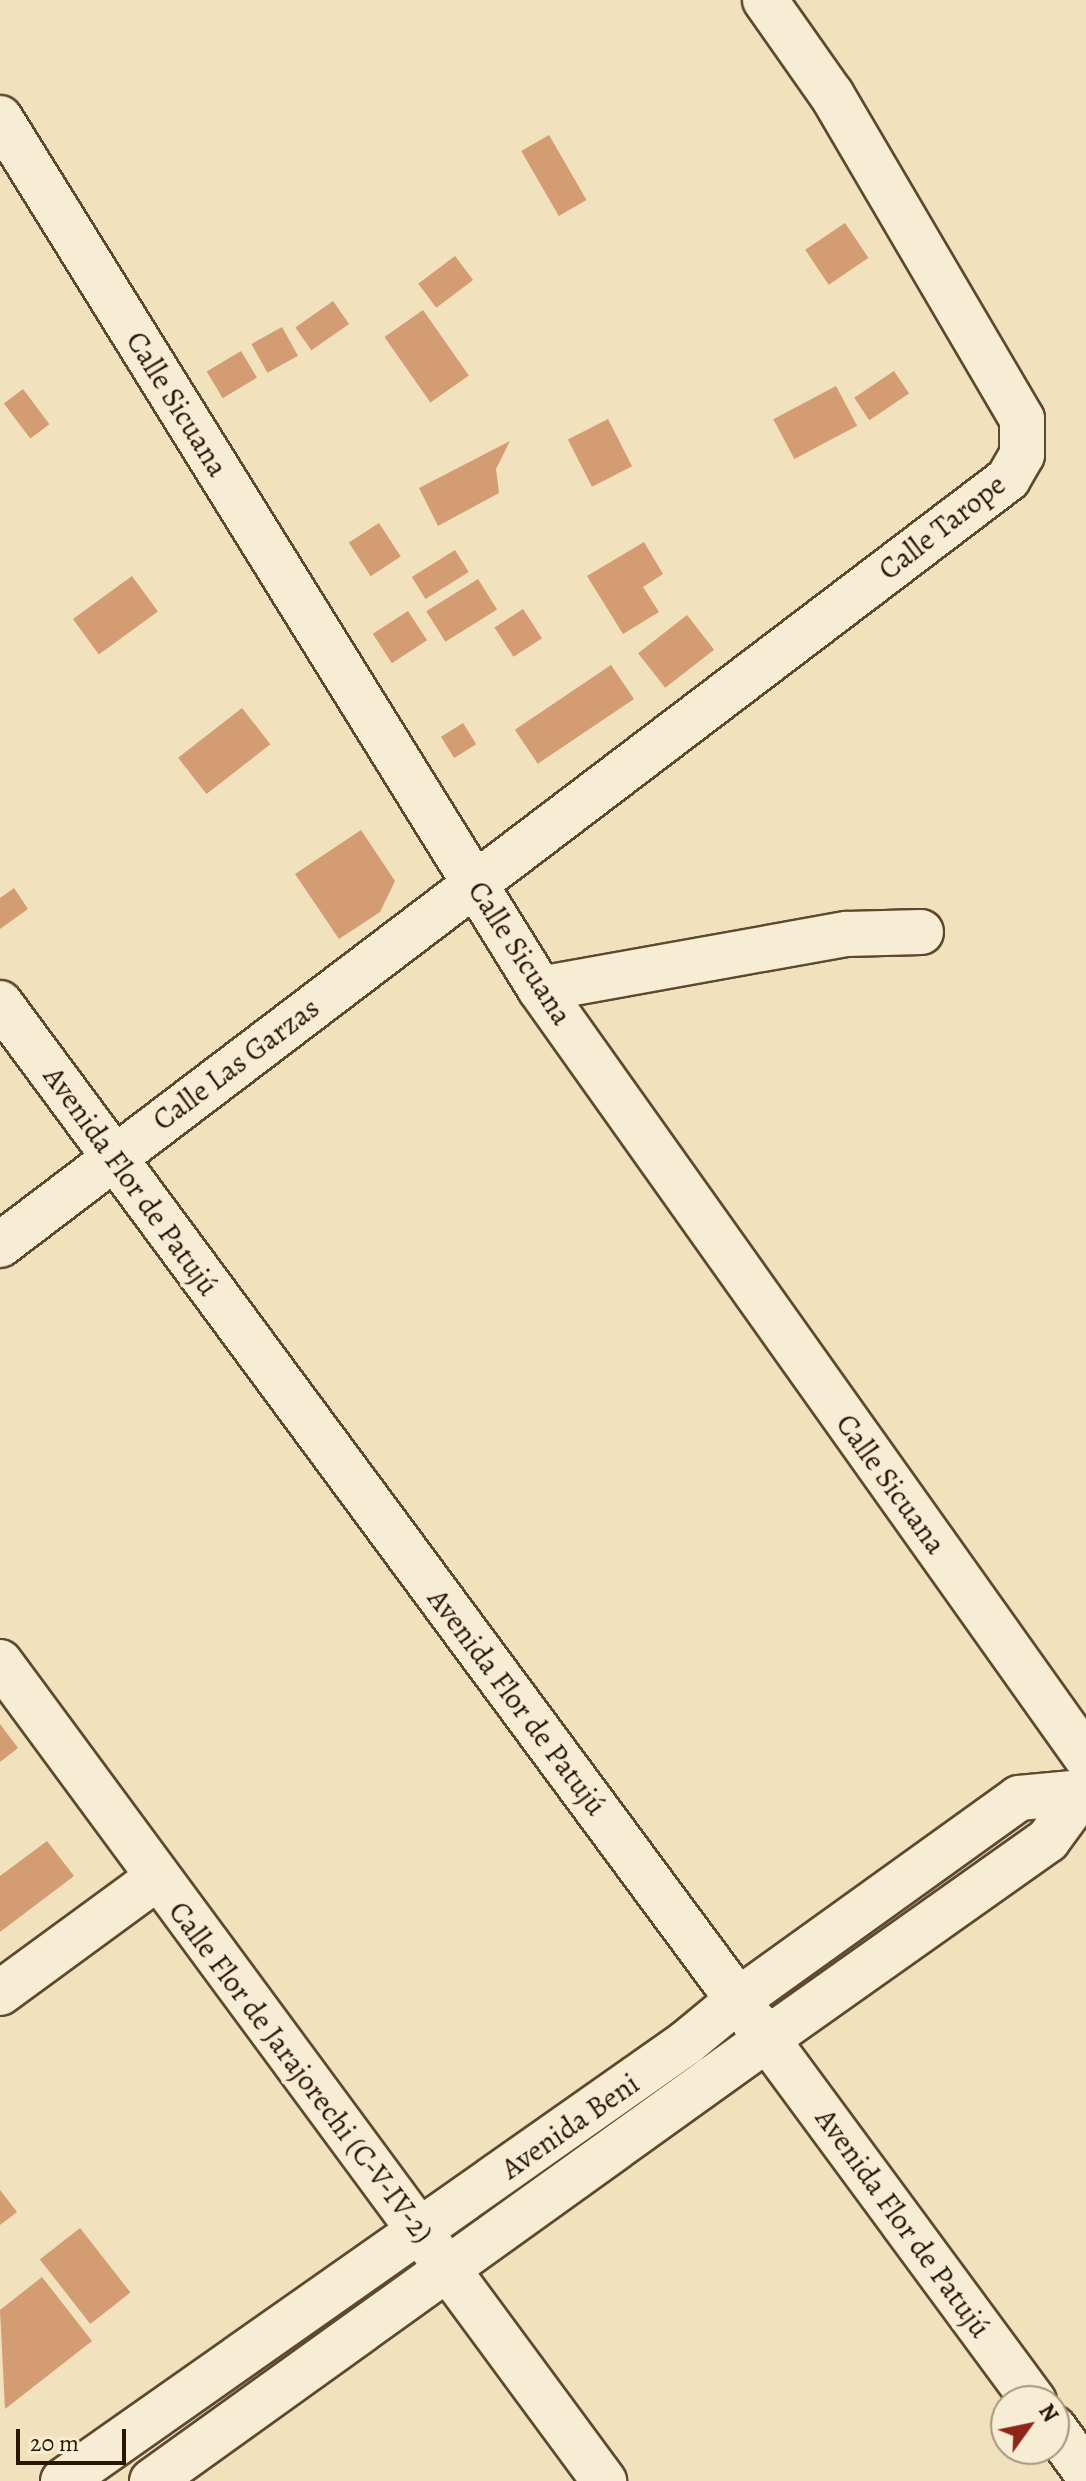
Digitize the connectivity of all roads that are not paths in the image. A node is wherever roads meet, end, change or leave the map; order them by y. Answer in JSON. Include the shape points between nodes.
{"nodes":[{"id":1,"x":765,"y":0,"type":"edge"},
{"id":2,"x":0,"y":118,"type":"edge"},
{"id":3,"x":473,"y":883,"type":"junction"},
{"id":4,"x":921,"y":932,"type":"dead end"},
{"id":5,"x":540,"y":989,"type":"junction"},
{"id":6,"x":0,"y":1003,"type":"edge"},
{"id":7,"x":112,"y":1158,"type":"junction"},
{"id":8,"x":0,"y":1245,"type":"edge"},
{"id":9,"x":0,"y":1662,"type":"edge"},
{"id":10,"x":1084,"y":1779,"type":"edge"},
{"id":11,"x":157,"y":1878,"type":"junction"},
{"id":12,"x":0,"y":1993,"type":"edge"},
{"id":13,"x":738,"y":2000,"type":"junction"},
{"id":14,"x":767,"y":2039,"type":"junction"},
{"id":15,"x":419,"y":2233,"type":"junction"},
{"id":16,"x":447,"y":2266,"type":"junction"},
{"id":17,"x":1022,"y":2385,"type":"edge"},
{"id":18,"x":1070,"y":2450,"type":"edge"},
{"id":19,"x":1086,"y":2472,"type":"edge"},
{"id":20,"x":63,"y":2481,"type":"edge"},
{"id":21,"x":152,"y":2481,"type":"edge"},
{"id":22,"x":604,"y":2481,"type":"edge"}],
"edges":[{"from":1,"to":3,"type":"street","name":"Calle Tarope","via":[[831,94],[999,377],[1022,419],[1022,455],[1008,479]]},
{"from":2,"to":3,"type":"street","name":"Calle Sicuana"},
{"from":3,"to":5,"type":"street","name":"Calle Sicuana"},
{"from":3,"to":7,"type":"street","name":"Calle Las Garzas"},
{"from":4,"to":5,"type":"street","via":[[847,934]]},
{"from":5,"to":10,"type":"street","name":"Calle Sicuana"},
{"from":6,"to":7,"type":"street","name":"Avenida Flor de Patujú"},
{"from":7,"to":8,"type":"street","name":"Calle Las Garzas"},
{"from":7,"to":13,"type":"street","name":"Avenida Flor de Patujú"},
{"from":9,"to":11,"type":"street","name":"Calle Flor de Jarajorechi (C-V-IV-2)"},
{"from":10,"to":13,"type":"street","name":"Avenida Beni","via":[[1019,1798]]},
{"from":10,"to":14,"type":"street","name":"Avenida Beni","via":[[1048,1840]]},
{"from":11,"to":12,"type":"street"},
{"from":11,"to":15,"type":"street","name":"Calle Flor de Jarajorechi (C-V-IV-2)"},
{"from":13,"to":14,"type":"street","name":"Avenida Flor de Patujú"},
{"from":13,"to":15,"type":"street","name":"Avenida Beni"},
{"from":14,"to":16,"type":"street","name":"Avenida Beni"},
{"from":14,"to":17,"type":"street","name":"Avenida Flor de Patujú"},
{"from":15,"to":16,"type":"street","name":"Calle Flor de Jarajorechi (C-V-IV-2)"},
{"from":15,"to":20,"type":"street","name":"Avenida Beni"},
{"from":16,"to":21,"type":"street","name":"Avenida Beni"},
{"from":16,"to":22,"type":"street","name":"Calle Flor de Jarajorechi (C-V-IV-2)"},
{"from":18,"to":19,"type":"street"}]}
